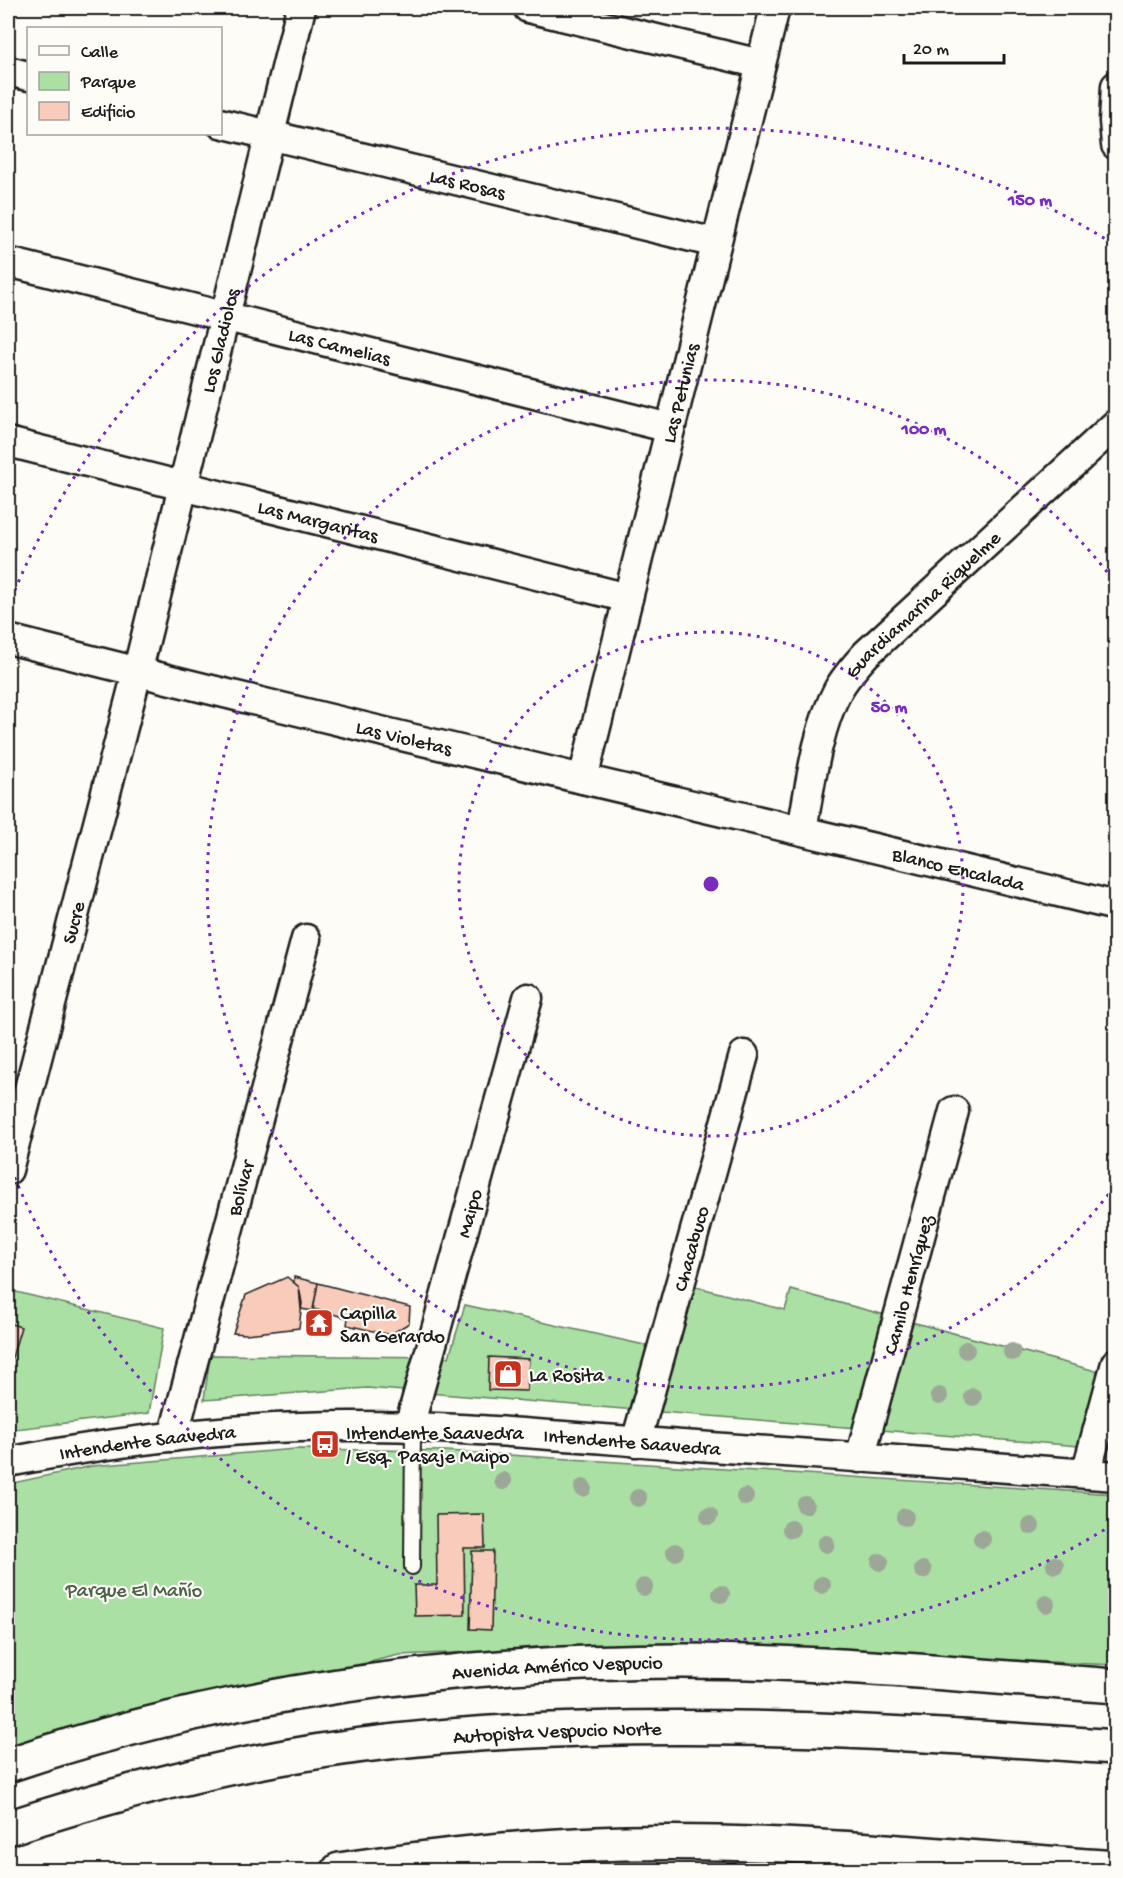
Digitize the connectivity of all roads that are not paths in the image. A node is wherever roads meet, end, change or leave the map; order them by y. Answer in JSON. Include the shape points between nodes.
{"nodes":[{"id":1,"x":301,"y":8,"type":"edge"},
{"id":2,"x":528,"y":8,"type":"edge"},
{"id":3,"x":775,"y":8,"type":"edge"},
{"id":4,"x":761,"y":64,"type":"junction"},
{"id":5,"x":8,"y":71,"type":"edge"},
{"id":6,"x":27,"y":76,"type":"edge"},
{"id":7,"x":1116,"y":86,"type":"edge"},
{"id":8,"x":222,"y":123,"type":"edge"},
{"id":9,"x":270,"y":134,"type":"junction"},
{"id":10,"x":1116,"y":146,"type":"edge"},
{"id":11,"x":716,"y":243,"type":"junction"},
{"id":12,"x":8,"y":262,"type":"edge"},
{"id":13,"x":225,"y":316,"type":"junction"},
{"id":14,"x":1116,"y":424,"type":"edge"},
{"id":15,"x":670,"y":428,"type":"junction"},
{"id":16,"x":8,"y":442,"type":"edge"},
{"id":17,"x":183,"y":486,"type":"junction"},
{"id":18,"x":628,"y":598,"type":"junction"},
{"id":19,"x":8,"y":639,"type":"edge"},
{"id":20,"x":137,"y":672,"type":"junction"},
{"id":21,"x":583,"y":779,"type":"junction"},
{"id":22,"x":802,"y":830,"type":"junction"},
{"id":23,"x":1116,"y":906,"type":"edge"},
{"id":24,"x":306,"y":939,"type":"dead end"},
{"id":25,"x":528,"y":998,"type":"dead end"},
{"id":26,"x":744,"y":1055,"type":"dead end"},
{"id":27,"x":954,"y":1111,"type":"dead end"},
{"id":28,"x":8,"y":1170,"type":"edge"},
{"id":29,"x":1116,"y":1363,"type":"edge"},
{"id":30,"x":411,"y":1427,"type":"junction"},
{"id":31,"x":173,"y":1437,"type":"junction"},
{"id":32,"x":636,"y":1442,"type":"junction"},
{"id":33,"x":860,"y":1458,"type":"junction"},
{"id":34,"x":8,"y":1462,"type":"edge"},
{"id":35,"x":1086,"y":1473,"type":"junction"},
{"id":36,"x":1116,"y":1476,"type":"edge"},
{"id":37,"x":412,"y":1567,"type":"dead end"},
{"id":38,"x":1116,"y":1686,"type":"edge"},
{"id":39,"x":1116,"y":1747,"type":"edge"},
{"id":40,"x":8,"y":1765,"type":"edge"},
{"id":41,"x":8,"y":1828,"type":"edge"},
{"id":42,"x":1116,"y":1868,"type":"edge"},
{"id":43,"x":339,"y":1870,"type":"edge"}],
"edges":[{"from":1,"to":9,"type":"street","name":"Los Gladiolos"},
{"from":2,"to":4,"type":"street"},
{"from":3,"to":4,"type":"street","name":"Las Petunias"},
{"from":4,"to":11,"type":"street","name":"Las Petunias"},
{"from":5,"to":6,"type":"street"},
{"from":7,"to":10,"type":"street"},
{"from":8,"to":9,"type":"street","name":"Las Rosas"},
{"from":9,"to":11,"type":"street","name":"Las Rosas"},
{"from":9,"to":13,"type":"street","name":"Los Gladiolos"},
{"from":11,"to":15,"type":"street","name":"Las Petunias"},
{"from":12,"to":13,"type":"street","name":"Las Camelias"},
{"from":13,"to":15,"type":"street","name":"Las Camelias"},
{"from":13,"to":17,"type":"street","name":"Los Gladiolos"},
{"from":14,"to":22,"type":"street","name":"Guardiamarina Riquelme","via":[[851,671],[828,712]]},
{"from":15,"to":18,"type":"street","name":"Las Petunias"},
{"from":16,"to":17,"type":"street","name":"Las Margaritas"},
{"from":17,"to":18,"type":"street","name":"Las Margaritas"},
{"from":17,"to":20,"type":"street","name":"Los Gladiolos"},
{"from":18,"to":21,"type":"street","name":"Las Petunias"},
{"from":19,"to":20,"type":"street","name":"Las Violetas"},
{"from":20,"to":21,"type":"street","name":"Las Violetas"},
{"from":20,"to":28,"type":"street","name":"Sucre"},
{"from":21,"to":22,"type":"street","name":"Las Violetas"},
{"from":22,"to":23,"type":"street","name":"Blanco Encalada"},
{"from":24,"to":31,"type":"street","name":"Bolívar"},
{"from":25,"to":30,"type":"street","name":"Maipo"},
{"from":26,"to":32,"type":"street","name":"Chacabuco"},
{"from":27,"to":33,"type":"street","name":"Camilo Henríquez"},
{"from":29,"to":35,"type":"street"},
{"from":30,"to":31,"type":"street","name":"Intendente Saavedra","via":[[292,1428]]},
{"from":30,"to":32,"type":"street","name":"Intendente Saavedra"},
{"from":30,"to":37,"type":"lane"},
{"from":31,"to":34,"type":"street","name":"Intendente Saavedra","via":[[93,1446]]},
{"from":32,"to":33,"type":"street","name":"Intendente Saavedra"},
{"from":33,"to":35,"type":"street","name":"Intendente Saavedra"},
{"from":35,"to":36,"type":"street","name":"Intendente Saavedra"},
{"from":38,"to":40,"type":"main road","name":"Avenida Américo Vespucio","via":[[759,1663],[587,1663],[489,1669],[390,1679],[238,1704]]},
{"from":39,"to":41,"type":"main road","name":"Autopista Vespucio Norte","via":[[891,1732],[757,1728],[502,1732],[395,1741],[266,1762],[126,1792]]},
{"from":42,"to":43,"type":"main road","via":[[826,1848],[626,1843],[493,1851]]}]}
